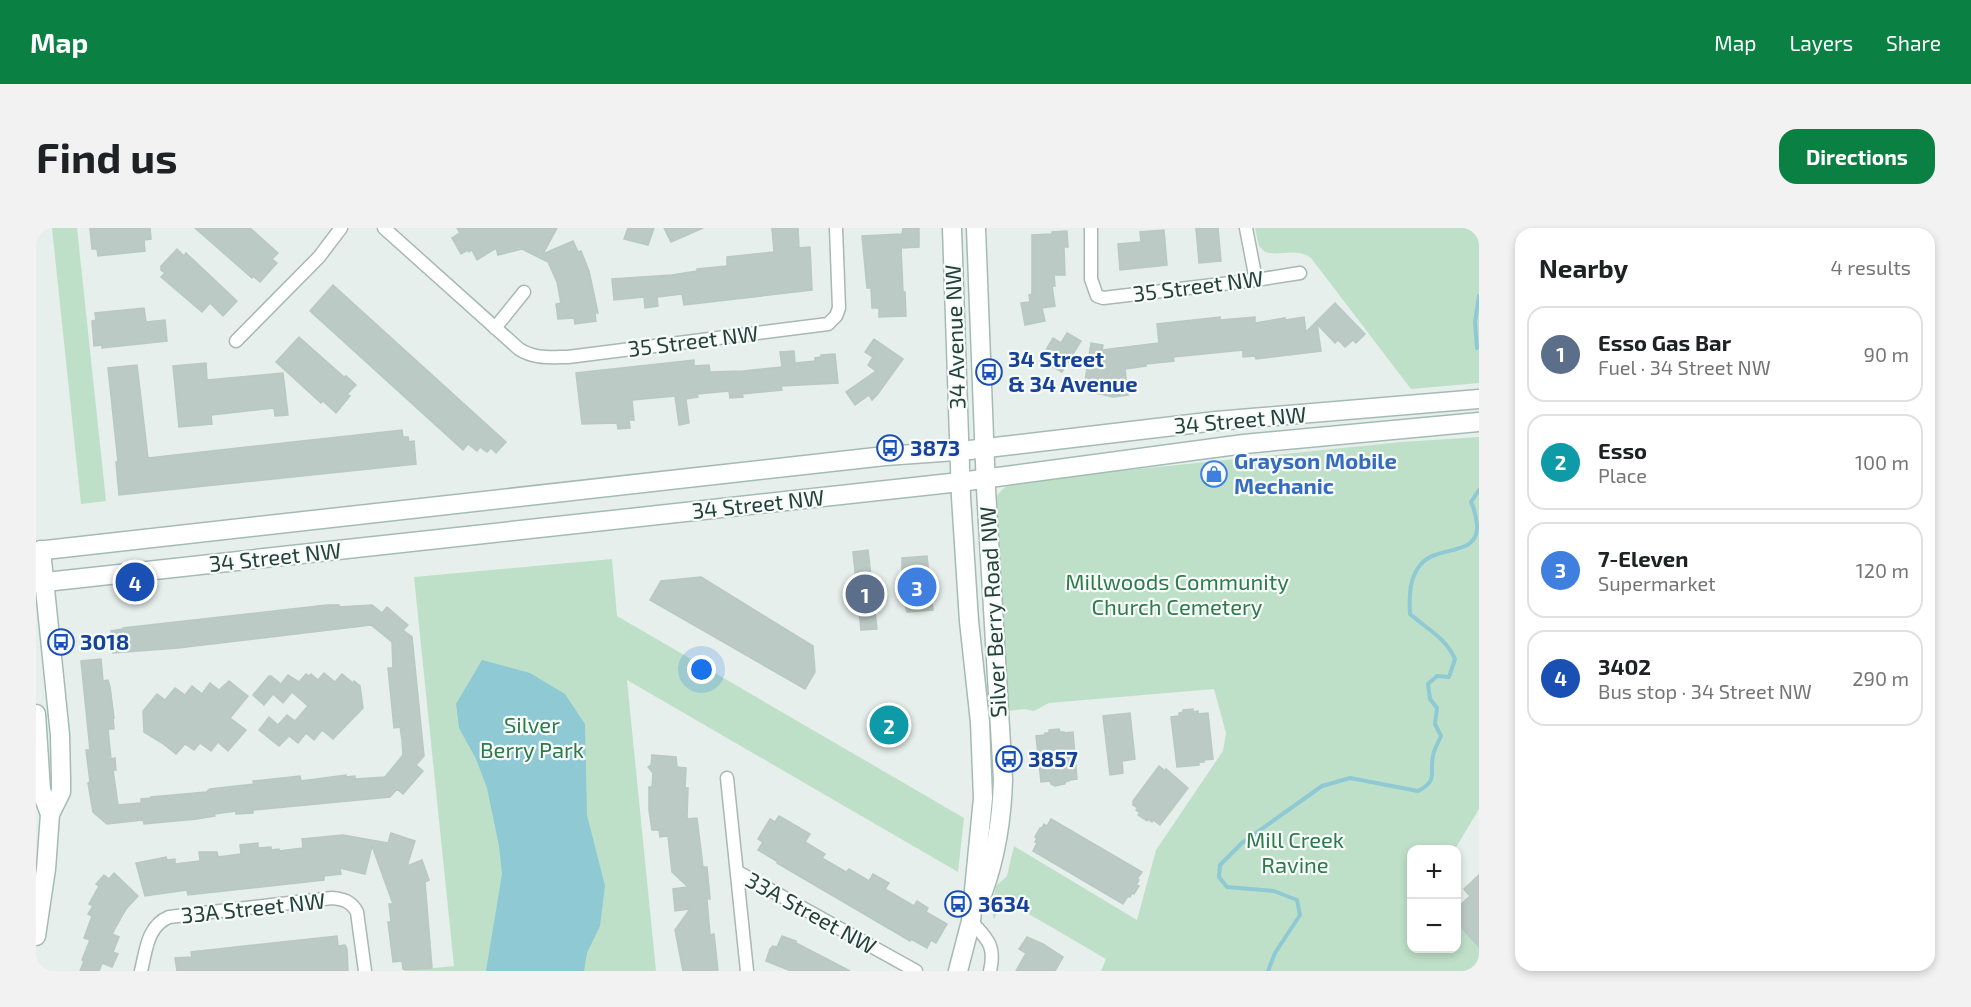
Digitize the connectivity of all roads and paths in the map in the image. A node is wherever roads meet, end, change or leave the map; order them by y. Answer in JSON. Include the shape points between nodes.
{"nodes":[{"id":1,"x":341,"y":228,"type":"edge"},
{"id":2,"x":384,"y":228,"type":"edge"},
{"id":3,"x":836,"y":228,"type":"edge"},
{"id":4,"x":952,"y":228,"type":"edge"},
{"id":5,"x":976,"y":228,"type":"edge"},
{"id":6,"x":1091,"y":228,"type":"edge"},
{"id":7,"x":1246,"y":228,"type":"edge"},
{"id":8,"x":1300,"y":273,"type":"dead end"},
{"id":9,"x":1256,"y":280,"type":"junction"},
{"id":10,"x":524,"y":292,"type":"dead end"},
{"id":11,"x":495,"y":328,"type":"junction"},
{"id":12,"x":236,"y":340,"type":"dead end"},
{"id":13,"x":1479,"y":399,"type":"edge"},
{"id":14,"x":1479,"y":422,"type":"edge"},
{"id":15,"x":985,"y":447,"type":"junction"},
{"id":16,"x":959,"y":451,"type":"junction"},
{"id":17,"x":972,"y":480,"type":"junction"},
{"id":18,"x":38,"y":550,"type":"edge"},
{"id":19,"x":41,"y":582,"type":"edge"},
{"id":20,"x":36,"y":714,"type":"edge"},
{"id":21,"x":727,"y":778,"type":"dead end"},
{"id":22,"x":50,"y":814,"type":"junction"},
{"id":23,"x":738,"y":872,"type":"junction"},
{"id":24,"x":971,"y":921,"type":"junction"},
{"id":25,"x":36,"y":936,"type":"edge"},
{"id":26,"x":141,"y":971,"type":"edge"},
{"id":27,"x":365,"y":971,"type":"edge"},
{"id":28,"x":747,"y":971,"type":"edge"},
{"id":29,"x":916,"y":971,"type":"edge"},
{"id":30,"x":958,"y":971,"type":"edge"},
{"id":31,"x":990,"y":971,"type":"edge"}],
"edges":[{"from":1,"to":12,"type":"street","via":[[319,257]]},
{"from":2,"to":11,"type":"street"},
{"from":3,"to":11,"type":"street","name":"35 Street NW","via":[[839,308],[828,324],[580,356],[545,357],[522,351]]},
{"from":4,"to":16,"type":"main road","name":"34 Avenue NW"},
{"from":5,"to":15,"type":"main road","name":"34 Avenue NW"},
{"from":6,"to":9,"type":"street","name":"35 Street NW","via":[[1092,279],[1097,296],[1103,298]]},
{"from":7,"to":9,"type":"street"},
{"from":8,"to":9,"type":"street","name":"35 Street NW"},
{"from":10,"to":11,"type":"street"},
{"from":13,"to":15,"type":"main road","name":"34 Street NW","via":[[1216,421]]},
{"from":14,"to":17,"type":"main road","name":"34 Street NW","via":[[1244,444]]},
{"from":15,"to":16,"type":"main road","name":"34 Street NW"},
{"from":15,"to":17,"type":"main road","name":"34 Avenue NW"},
{"from":16,"to":17,"type":"main road","name":"34 Avenue NW"},
{"from":16,"to":18,"type":"main road","name":"34 Street NW"},
{"from":17,"to":19,"type":"main road","name":"34 Street NW"},
{"from":17,"to":24,"type":"main road","name":"Silver Berry Road NW","via":[[969,610],[983,798]]},
{"from":17,"to":24,"type":"main road","name":"Silver Berry Road NW","via":[[994,616],[1003,779],[1002,810],[989,873]]},
{"from":18,"to":19,"type":"main road"},
{"from":19,"to":22,"type":"main road","via":[[60,735],[61,792]]},
{"from":20,"to":22,"type":"main road","via":[[41,790]]},
{"from":21,"to":23,"type":"street"},
{"from":22,"to":25,"type":"main road"},
{"from":23,"to":28,"type":"street"},
{"from":23,"to":29,"type":"street","name":"33A Street NW"},
{"from":24,"to":30,"type":"main road","name":"Silver Berry Road NW"},
{"from":24,"to":31,"type":"street","via":[[990,942]]},
{"from":26,"to":27,"type":"street","name":"33A Street NW","via":[[149,938],[163,920],[332,898],[350,903],[359,918]]}]}
